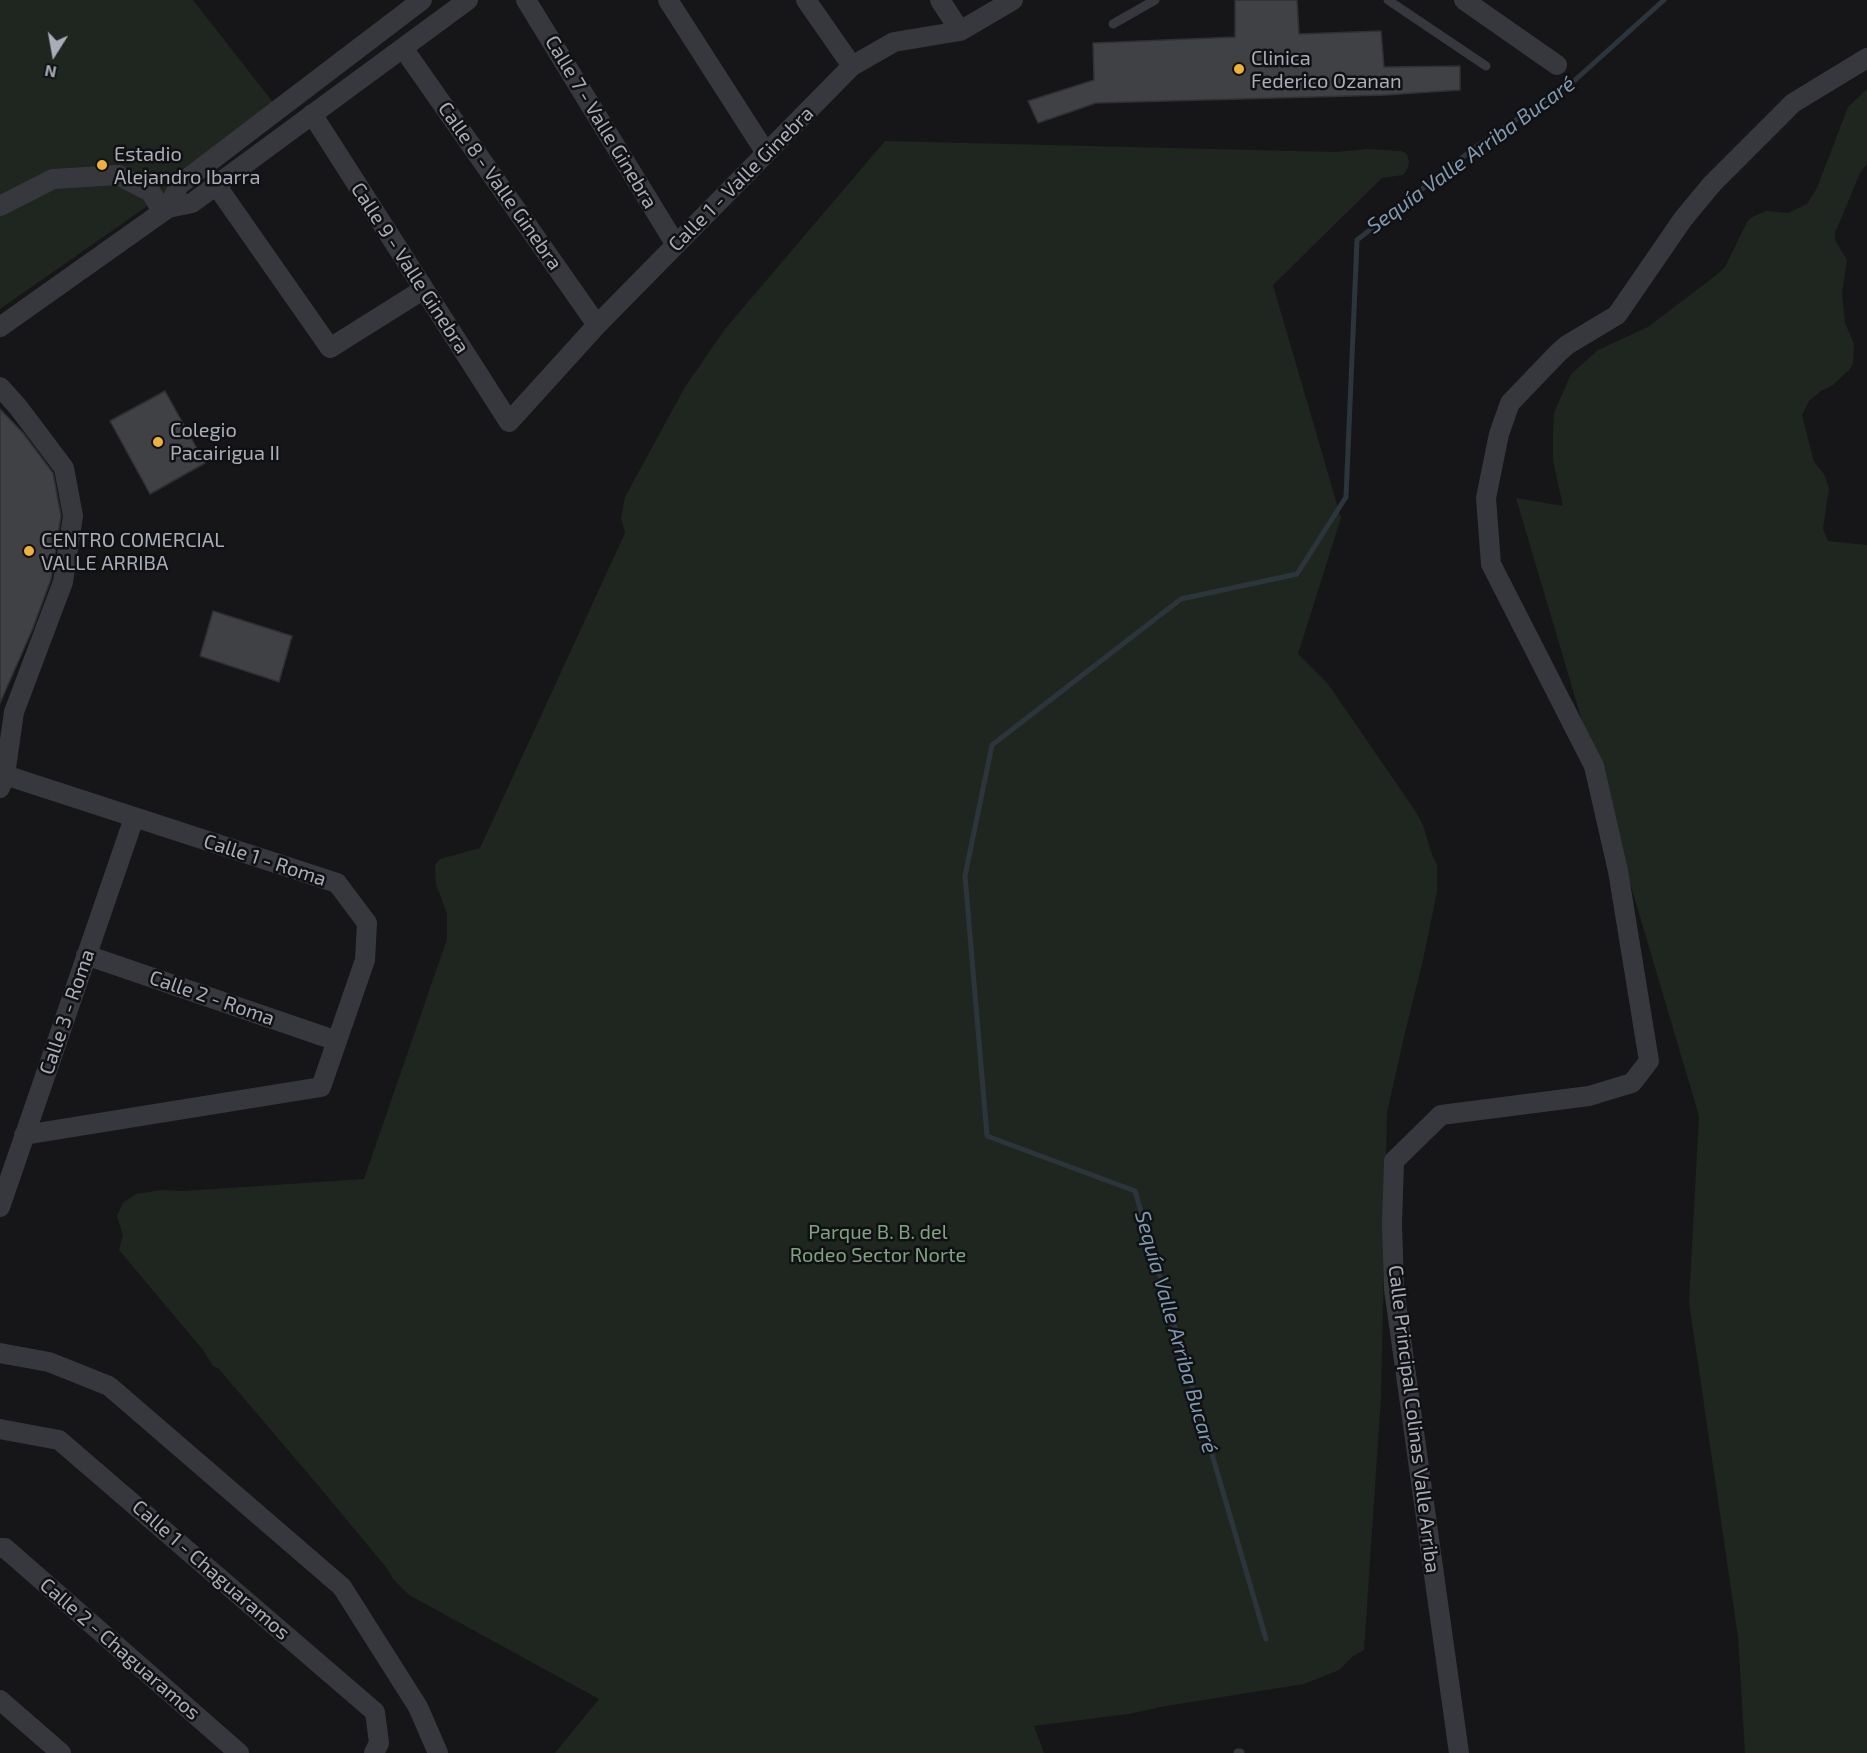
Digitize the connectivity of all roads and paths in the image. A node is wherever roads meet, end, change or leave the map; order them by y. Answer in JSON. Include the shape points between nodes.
{"nodes":[{"id":1,"x":468,"y":0,"type":"edge"},
{"id":2,"x":526,"y":0,"type":"edge"},
{"id":3,"x":668,"y":0,"type":"edge"},
{"id":4,"x":806,"y":0,"type":"edge"},
{"id":5,"x":940,"y":0,"type":"edge"},
{"id":6,"x":1013,"y":0,"type":"edge"},
{"id":7,"x":1155,"y":0,"type":"edge"},
{"id":8,"x":1388,"y":0,"type":"edge"},
{"id":9,"x":1464,"y":0,"type":"edge"},
{"id":10,"x":417,"y":2,"type":"edge"},
{"id":11,"x":1113,"y":24,"type":"dead end"},
{"id":12,"x":960,"y":31,"type":"junction"},
{"id":13,"x":403,"y":48,"type":"junction"},
{"id":14,"x":1867,"y":58,"type":"edge"},
{"id":15,"x":1557,"y":65,"type":"dead end"},
{"id":16,"x":852,"y":66,"type":"junction"},
{"id":17,"x":1486,"y":66,"type":"dead end"},
{"id":18,"x":312,"y":114,"type":"junction"},
{"id":19,"x":766,"y":153,"type":"junction"},
{"id":20,"x":216,"y":185,"type":"junction"},
{"id":21,"x":0,"y":206,"type":"edge"},
{"id":22,"x":165,"y":210,"type":"junction"},
{"id":23,"x":675,"y":245,"type":"junction"},
{"id":24,"x":424,"y":289,"type":"junction"},
{"id":25,"x":597,"y":325,"type":"junction"},
{"id":26,"x":0,"y":327,"type":"edge"},
{"id":27,"x":0,"y":387,"type":"edge"},
{"id":28,"x":509,"y":422,"type":"joint"},
{"id":29,"x":2,"y":781,"type":"edge"},
{"id":30,"x":134,"y":818,"type":"junction"},
{"id":31,"x":86,"y":955,"type":"junction"},
{"id":32,"x":337,"y":1041,"type":"junction"},
{"id":33,"x":24,"y":1135,"type":"junction"},
{"id":34,"x":0,"y":1207,"type":"edge"},
{"id":35,"x":0,"y":1353,"type":"edge"},
{"id":36,"x":0,"y":1429,"type":"edge"},
{"id":37,"x":0,"y":1548,"type":"edge"},
{"id":38,"x":0,"y":1700,"type":"edge"},
{"id":39,"x":61,"y":1753,"type":"edge"},
{"id":40,"x":238,"y":1753,"type":"edge"},
{"id":41,"x":374,"y":1753,"type":"edge"},
{"id":42,"x":438,"y":1753,"type":"edge"},
{"id":43,"x":1459,"y":1753,"type":"edge"}],
"edges":[{"from":1,"to":13,"type":"street"},
{"from":2,"to":23,"type":"street","name":"Calle 7 - Valle Ginebra"},
{"from":3,"to":19,"type":"street"},
{"from":4,"to":16,"type":"street"},
{"from":5,"to":12,"type":"street"},
{"from":6,"to":12,"type":"street","name":"Calle 1 - Valle Ginebra"},
{"from":7,"to":11,"type":"lane"},
{"from":8,"to":17,"type":"lane"},
{"from":9,"to":15,"type":"street"},
{"from":10,"to":22,"type":"street","via":[[179,185]]},
{"from":12,"to":16,"type":"street","name":"Calle 1 - Valle Ginebra","via":[[894,42]]},
{"from":13,"to":18,"type":"street"},
{"from":13,"to":25,"type":"street","name":"Calle 8 - Valle Ginebra"},
{"from":14,"to":43,"type":"street","name":"Calle Principal Colinas Valle Arriba","via":[[1793,103],[1712,184],[1617,315],[1558,353],[1510,403],[1499,434],[1486,498],[1491,564],[1594,766],[1618,871],[1649,1061],[1632,1083],[1589,1095],[1441,1115],[1394,1161],[1394,1289]]},
{"from":16,"to":19,"type":"street","name":"Calle 1 - Valle Ginebra"},
{"from":18,"to":20,"type":"street"},
{"from":18,"to":24,"type":"street","name":"Calle 9 - Valle Ginebra"},
{"from":19,"to":23,"type":"street","name":"Calle 1 - Valle Ginebra"},
{"from":20,"to":22,"type":"street","via":[[192,203]]},
{"from":20,"to":24,"type":"street","via":[[330,348]]},
{"from":21,"to":22,"type":"street","via":[[53,179],[118,176],[151,192]]},
{"from":22,"to":26,"type":"street"},
{"from":23,"to":25,"type":"street","name":"Calle 1 - Valle Ginebra"},
{"from":24,"to":28,"type":"street","name":"Calle 9 - Valle Ginebra"},
{"from":25,"to":28,"type":"street","name":"Calle 1 - Valle Ginebra"},
{"from":27,"to":29,"type":"street","via":[[64,468],[73,516],[63,582],[14,712]]},
{"from":29,"to":30,"type":"street","name":"Calle 1 - Roma"},
{"from":30,"to":31,"type":"street","name":"Calle 3 - Roma"},
{"from":30,"to":32,"type":"street","name":"Calle 1 - Roma","via":[[338,884],[367,923],[365,960]]},
{"from":31,"to":32,"type":"street","name":"Calle 2 - Roma"},
{"from":31,"to":33,"type":"street","name":"Calle 3 - Roma"},
{"from":32,"to":33,"type":"street","name":"Calle 1 - Roma","via":[[321,1087]]},
{"from":33,"to":34,"type":"street","name":"Calle 3 - Roma"},
{"from":35,"to":42,"type":"street","via":[[49,1362],[109,1386],[342,1587],[418,1707]]},
{"from":36,"to":41,"type":"street","name":"Calle 1 - Chaguaramos","via":[[59,1440],[366,1704],[375,1712],[379,1743]]},
{"from":37,"to":40,"type":"street","name":"Calle 2 - Chaguaramos","via":[[5,1548]]},
{"from":38,"to":39,"type":"street"}]}
